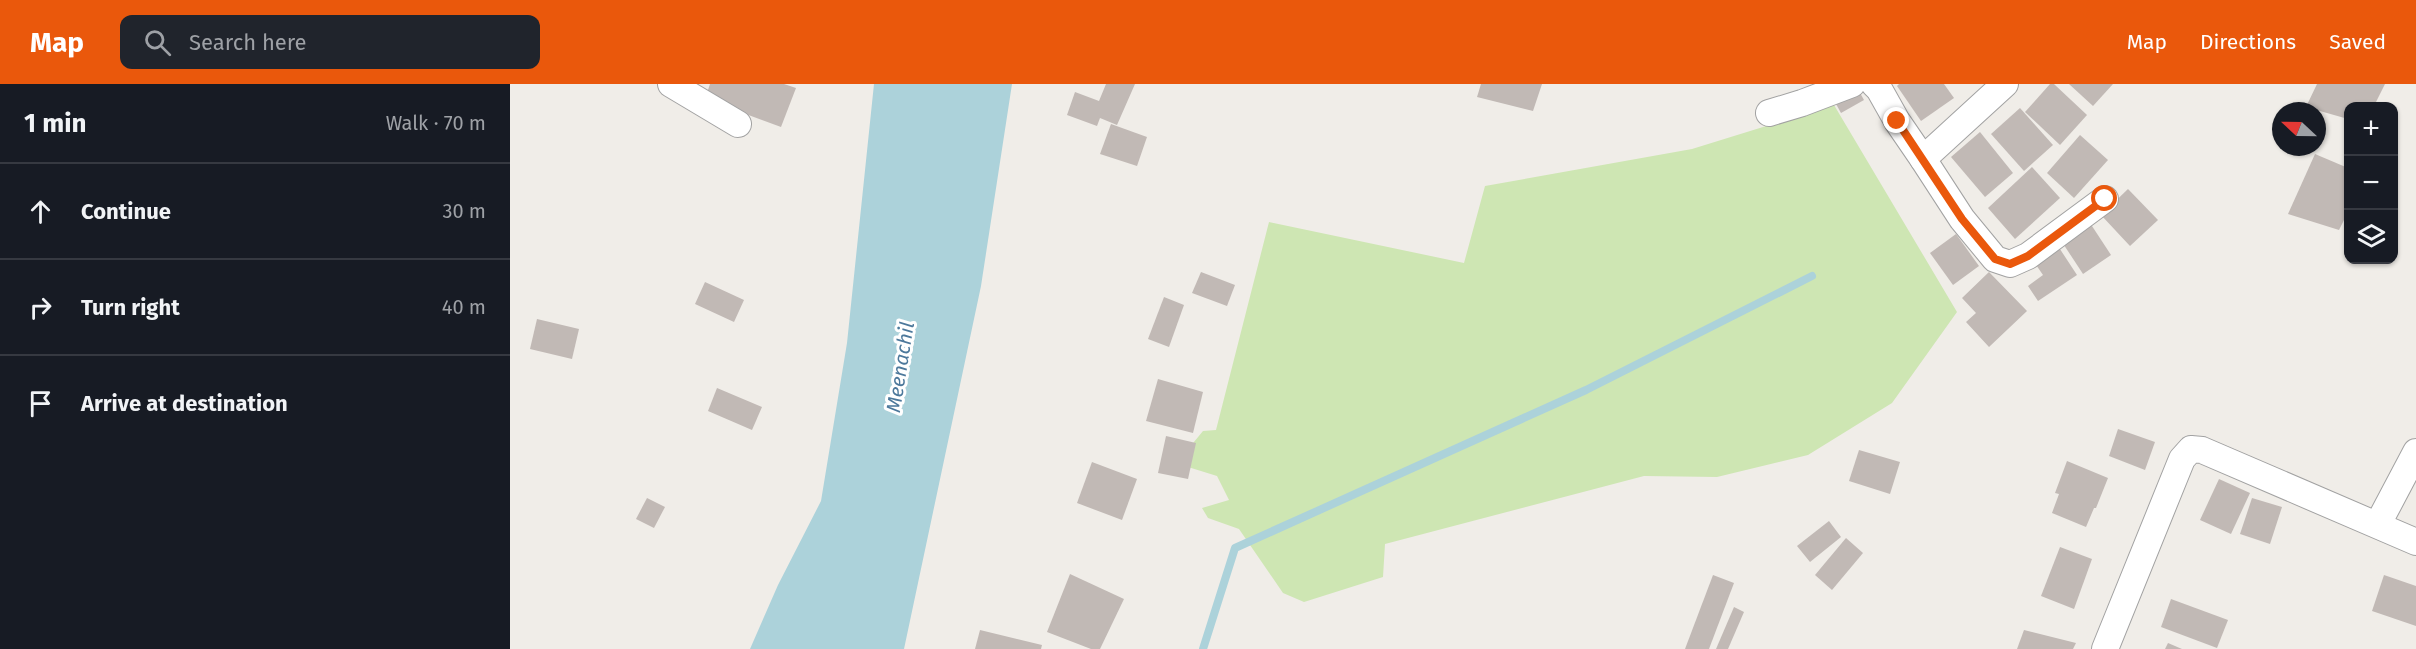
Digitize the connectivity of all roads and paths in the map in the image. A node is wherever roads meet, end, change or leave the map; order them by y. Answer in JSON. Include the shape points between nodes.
{"nodes":[{"id":1,"x":671,"y":84,"type":"edge"},
{"id":2,"x":1852,"y":84,"type":"edge"},
{"id":3,"x":1874,"y":84,"type":"edge"},
{"id":4,"x":2005,"y":84,"type":"edge"},
{"id":5,"x":1769,"y":113,"type":"dead end"},
{"id":6,"x":738,"y":124,"type":"dead end"},
{"id":7,"x":1923,"y":159,"type":"junction"},
{"id":8,"x":2105,"y":199,"type":"dead end"},
{"id":9,"x":2416,"y":452,"type":"edge"},
{"id":10,"x":2378,"y":524,"type":"junction"},
{"id":11,"x":2416,"y":542,"type":"edge"},
{"id":12,"x":2104,"y":649,"type":"edge"}],
"edges":[{"from":1,"to":6,"type":"street"},
{"from":2,"to":5,"type":"street"},
{"from":3,"to":7,"type":"street"},
{"from":4,"to":7,"type":"street"},
{"from":7,"to":8,"type":"street","via":[[1962,219],[1995,259],[2010,264],[2028,256]]},
{"from":9,"to":10,"type":"street"},
{"from":10,"to":11,"type":"street"},
{"from":10,"to":12,"type":"street","via":[[2202,450],[2191,449],[2182,459]]}]}
